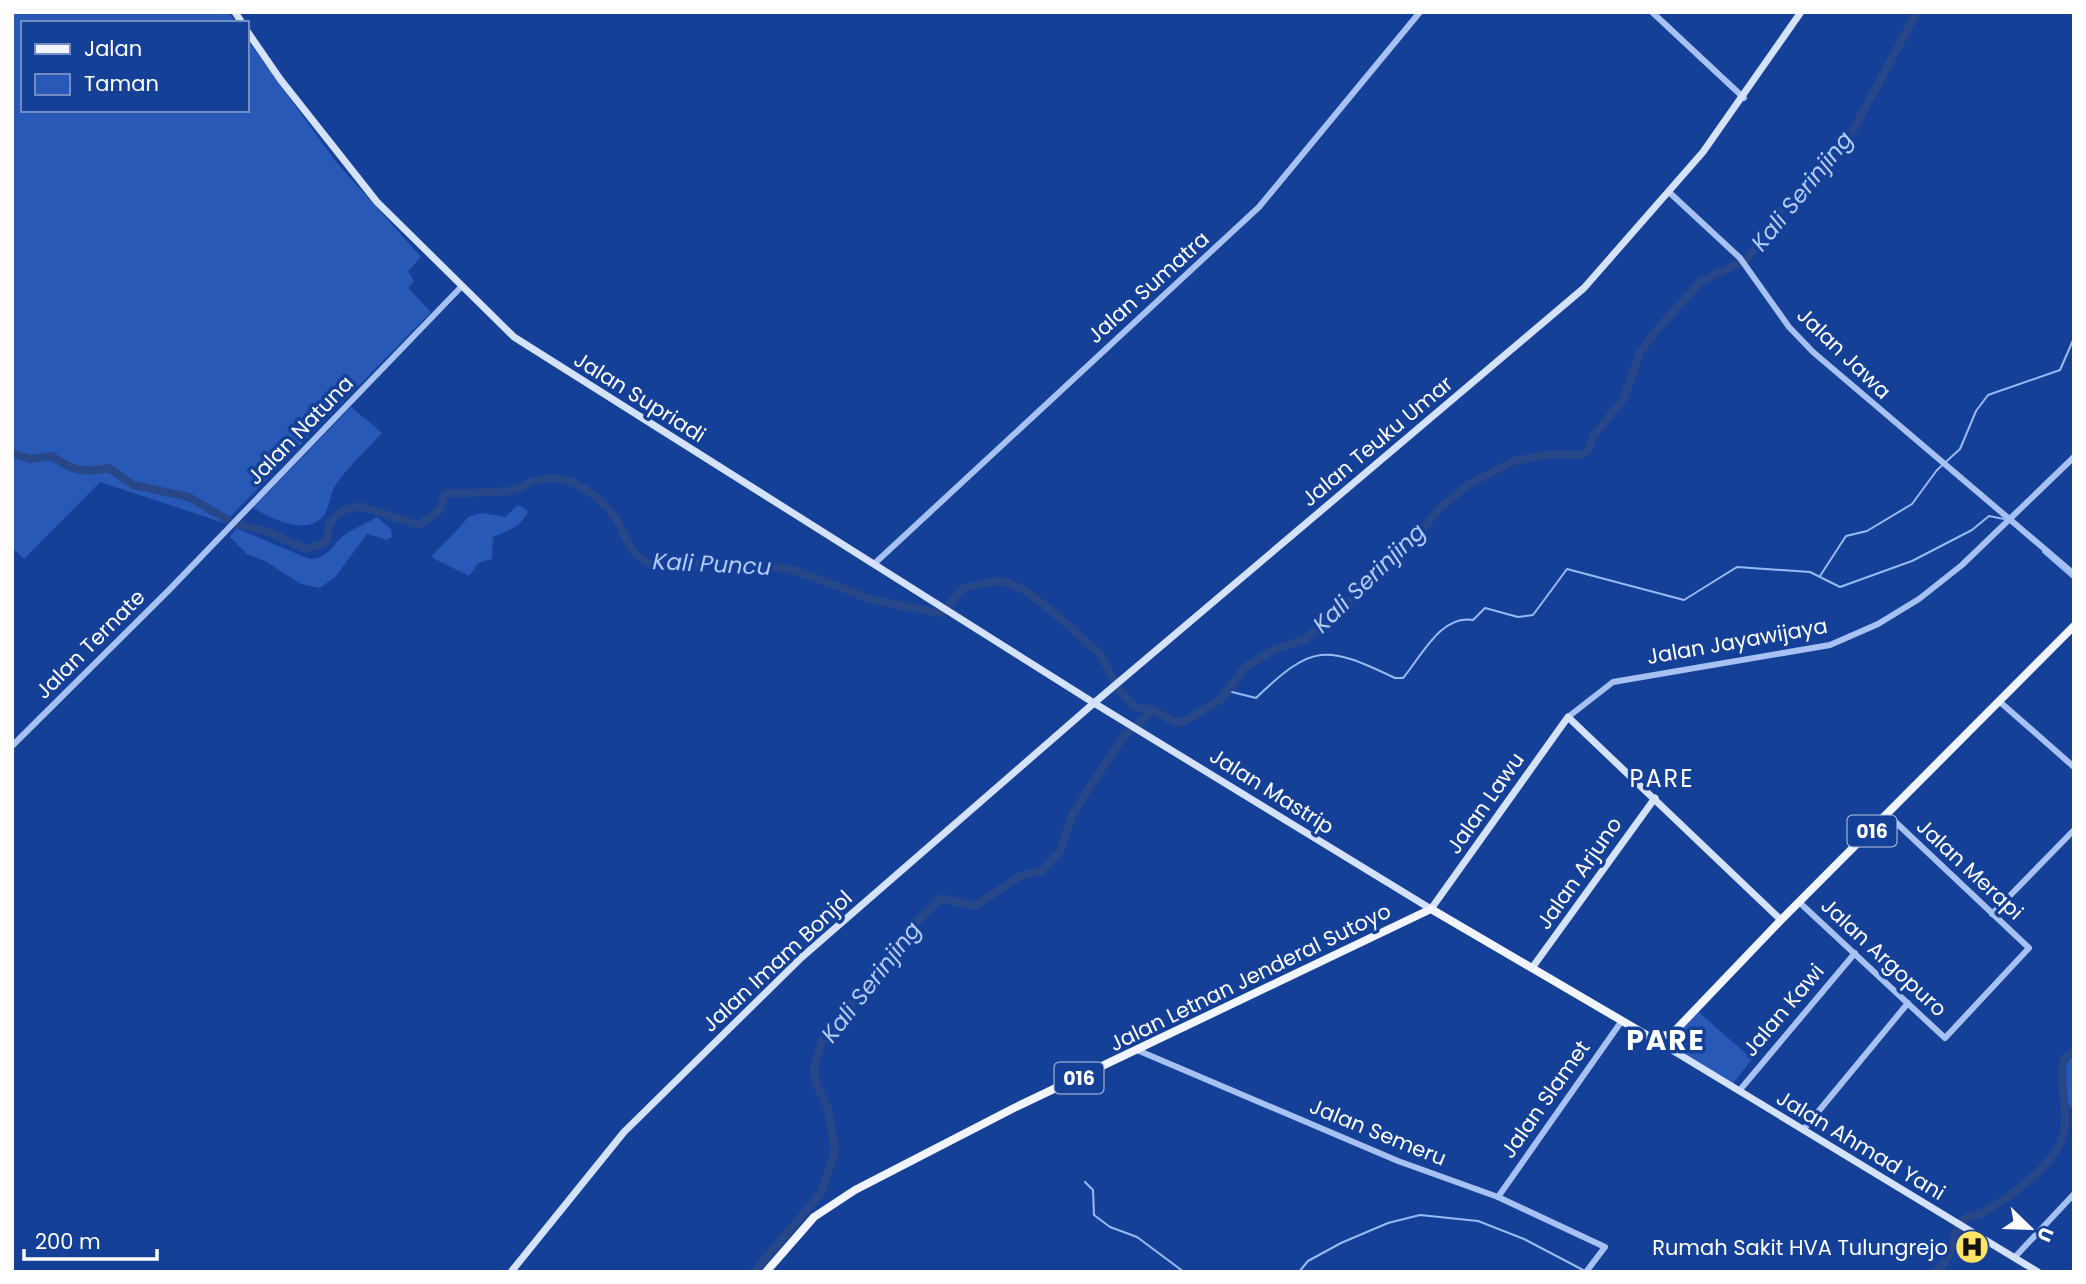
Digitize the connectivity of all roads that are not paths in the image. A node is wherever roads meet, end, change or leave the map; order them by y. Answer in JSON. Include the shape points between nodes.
{"nodes":[{"id":1,"x":1420,"y":12,"type":"edge"},
{"id":2,"x":1652,"y":12,"type":"edge"},
{"id":3,"x":1801,"y":12,"type":"edge"},
{"id":4,"x":248,"y":32,"type":"edge"},
{"id":5,"x":1744,"y":98,"type":"junction"},
{"id":6,"x":1670,"y":193,"type":"junction"},
{"id":7,"x":462,"y":286,"type":"junction"},
{"id":8,"x":2074,"y":457,"type":"edge"},
{"id":9,"x":2009,"y":522,"type":"junction"},
{"id":10,"x":874,"y":564,"type":"junction"},
{"id":11,"x":2074,"y":574,"type":"edge"},
{"id":12,"x":163,"y":597,"type":"joint"},
{"id":13,"x":2074,"y":626,"type":"edge"},
{"id":14,"x":2000,"y":702,"type":"junction"},
{"id":15,"x":1094,"y":703,"type":"junction"},
{"id":16,"x":1568,"y":717,"type":"junction"},
{"id":17,"x":12,"y":746,"type":"edge"},
{"id":18,"x":2074,"y":767,"type":"edge"},
{"id":19,"x":1655,"y":798,"type":"junction"},
{"id":20,"x":1888,"y":815,"type":"junction"},
{"id":21,"x":2074,"y":830,"type":"edge"},
{"id":22,"x":1799,"y":902,"type":"junction"},
{"id":23,"x":1431,"y":909,"type":"junction"},
{"id":24,"x":1992,"y":914,"type":"junction"},
{"id":25,"x":1415,"y":917,"type":"junction"},
{"id":26,"x":1445,"y":917,"type":"junction"},
{"id":27,"x":1781,"y":920,"type":"junction"},
{"id":28,"x":1855,"y":953,"type":"junction"},
{"id":29,"x":1532,"y":968,"type":"junction"},
{"id":30,"x":1908,"y":1003,"type":"junction"},
{"id":31,"x":1621,"y":1022,"type":"junction"},
{"id":32,"x":1945,"y":1038,"type":"joint"},
{"id":33,"x":1663,"y":1045,"type":"junction"},
{"id":34,"x":1137,"y":1050,"type":"junction"},
{"id":35,"x":1739,"y":1091,"type":"junction"},
{"id":36,"x":1803,"y":1130,"type":"junction"},
{"id":37,"x":2074,"y":1194,"type":"edge"},
{"id":38,"x":1498,"y":1197,"type":"junction"},
{"id":39,"x":2015,"y":1257,"type":"junction"},
{"id":40,"x":1588,"y":1270,"type":"edge"},
{"id":41,"x":511,"y":1272,"type":"edge"},
{"id":42,"x":766,"y":1272,"type":"edge"},
{"id":43,"x":2038,"y":1272,"type":"edge"}],
"edges":[{"from":1,"to":10,"type":"street","name":"Jalan Sumatra","via":[[1259,207]]},
{"from":2,"to":5,"type":"street"},
{"from":3,"to":5,"type":"main road","name":"Jalan Teuku Umar"},
{"from":4,"to":7,"type":"main road","name":"Jalan Supriadi","via":[[377,202]]},
{"from":5,"to":6,"type":"main road","name":"Jalan Teuku Umar"},
{"from":6,"to":9,"type":"street","name":"Jalan Jawa","via":[[1741,260],[1813,352]]},
{"from":6,"to":15,"type":"main road","name":"Jalan Teuku Umar","via":[[1574,298]]},
{"from":7,"to":10,"type":"main road","name":"Jalan Supriadi","via":[[530,350]]},
{"from":7,"to":12,"type":"street","name":"Jalan Natuna"},
{"from":8,"to":9,"type":"street","name":"Jalan Jayawijaya"},
{"from":9,"to":11,"type":"street","name":"Jalan Jawa"},
{"from":9,"to":16,"type":"street","name":"Jalan Jayawijaya","via":[[1919,598],[1856,634],[1813,648],[1613,682]]},
{"from":10,"to":15,"type":"main road","name":"Jalan Supriadi"},
{"from":12,"to":17,"type":"street","name":"Jalan Ternate"},
{"from":13,"to":14,"type":"main road","number":"016"},
{"from":14,"to":18,"type":"street"},
{"from":14,"to":20,"type":"main road","number":"016"},
{"from":15,"to":23,"type":"main road","name":"Jalan Mastrip"},
{"from":15,"to":41,"type":"main road","name":"Jalan Imam Bonjol","via":[[803,957],[647,1108]]},
{"from":16,"to":19,"type":"main road"},
{"from":16,"to":23,"type":"main road","name":"Jalan Lawu"},
{"from":19,"to":27,"type":"main road"},
{"from":19,"to":29,"type":"main road","name":"Jalan Arjuno"},
{"from":20,"to":22,"type":"main road","number":"016"},
{"from":20,"to":24,"type":"street","name":"Jalan Merapi"},
{"from":21,"to":24,"type":"street"},
{"from":22,"to":27,"type":"main road","number":"016"},
{"from":22,"to":28,"type":"street","name":"Jalan Argopuro"},
{"from":23,"to":25,"type":"main road","name":"Jalan Letnan Jenderal Sutoyo","number":"016"},
{"from":23,"to":26,"type":"main road"},
{"from":24,"to":32,"type":"street","name":"Jalan Merapi","via":[[2029,948]]},
{"from":25,"to":26,"type":"main road","number":"016"},
{"from":25,"to":34,"type":"main road","name":"Jalan Letnan Jenderal Sutoyo","number":"016"},
{"from":26,"to":29,"type":"main road"},
{"from":27,"to":33,"type":"main road","number":"016","via":[[1670,1036],[1663,1035]]},
{"from":28,"to":30,"type":"street","name":"Jalan Argopuro"},
{"from":28,"to":35,"type":"street","name":"Jalan Kawi"},
{"from":29,"to":31,"type":"main road"},
{"from":30,"to":32,"type":"street","name":"Jalan Argopuro"},
{"from":30,"to":36,"type":"street"},
{"from":31,"to":33,"type":"main road"},
{"from":31,"to":38,"type":"street","name":"Jalan Slamet"},
{"from":33,"to":35,"type":"main road","name":"Jalan Ahmad Yani"},
{"from":34,"to":38,"type":"street","name":"Jalan Semeru","via":[[1398,1161]]},
{"from":34,"to":42,"type":"main road","name":"Jalan Letnan Jenderal Sutoyo","number":"016","via":[[975,1127],[832,1203],[804,1226]]},
{"from":35,"to":36,"type":"main road","name":"Jalan Ahmad Yani"},
{"from":36,"to":39,"type":"main road","name":"Jalan Ahmad Yani"},
{"from":37,"to":39,"type":"street"},
{"from":38,"to":40,"type":"street","name":"Jalan Semeru","via":[[1605,1247]]},
{"from":39,"to":43,"type":"main road","name":"Jalan Ahmad Yani"}]}
